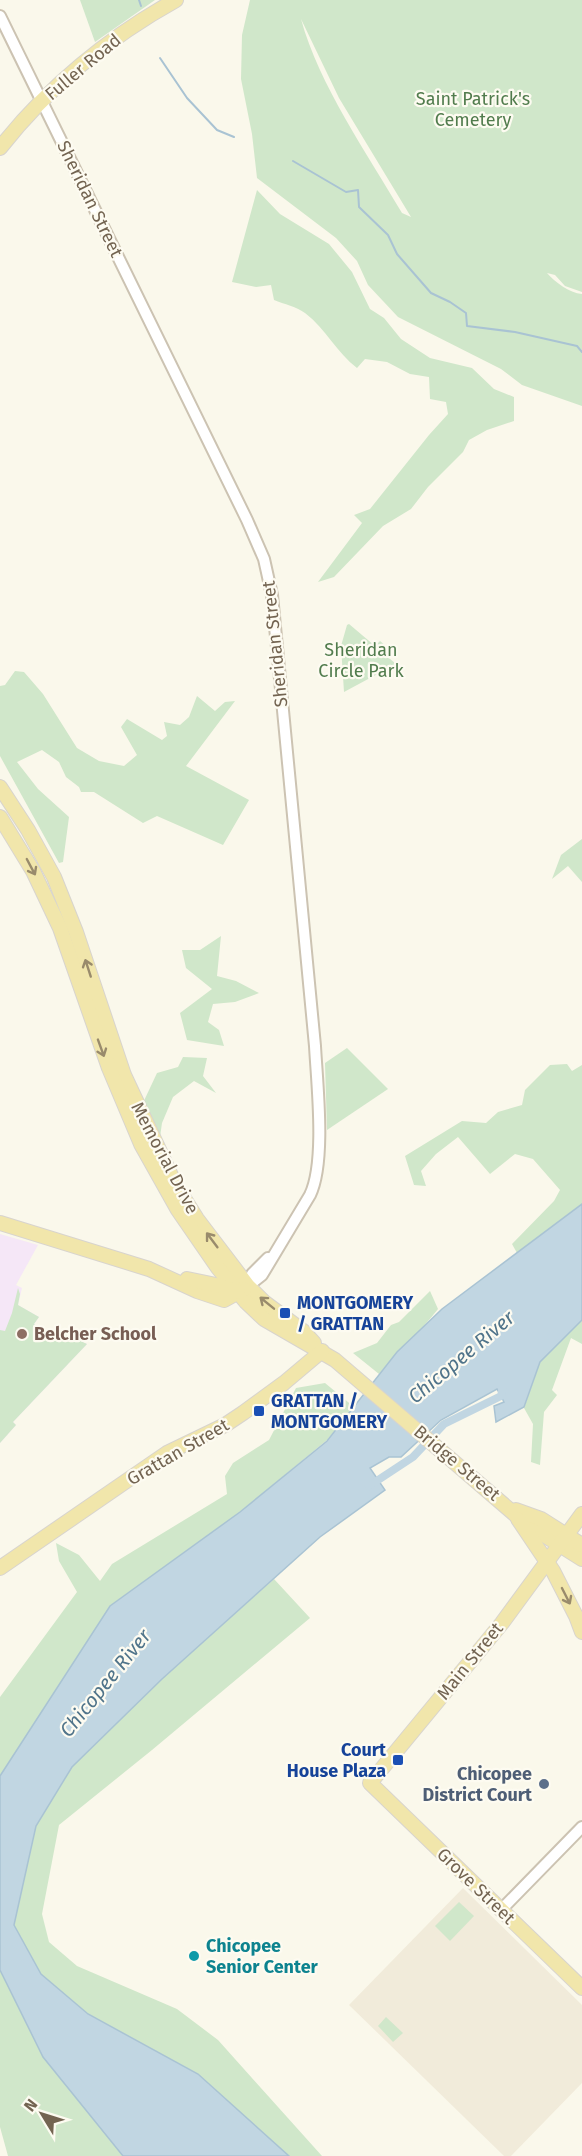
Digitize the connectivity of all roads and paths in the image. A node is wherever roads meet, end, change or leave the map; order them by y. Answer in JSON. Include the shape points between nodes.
{"nodes":[{"id":1,"x":176,"y":0,"type":"edge"},
{"id":2,"x":0,"y":16,"type":"edge"},
{"id":3,"x":42,"y":102,"type":"junction"},
{"id":4,"x":0,"y":148,"type":"edge"},
{"id":5,"x":0,"y":787,"type":"edge"},
{"id":6,"x":0,"y":817,"type":"edge"},
{"id":7,"x":0,"y":1223,"type":"edge"},
{"id":8,"x":206,"y":1251,"type":"junction"},
{"id":9,"x":153,"y":1270,"type":"junction"},
{"id":10,"x":198,"y":1282,"type":"junction"},
{"id":11,"x":243,"y":1289,"type":"junction"},
{"id":12,"x":322,"y":1351,"type":"junction"},
{"id":13,"x":512,"y":1511,"type":"junction"},
{"id":14,"x":582,"y":1514,"type":"edge"},
{"id":15,"x":562,"y":1540,"type":"junction"},
{"id":16,"x":582,"y":1545,"type":"edge"},
{"id":17,"x":582,"y":1559,"type":"edge"},
{"id":18,"x":546,"y":1563,"type":"junction"},
{"id":19,"x":0,"y":1568,"type":"edge"},
{"id":20,"x":582,"y":1632,"type":"edge"},
{"id":21,"x":370,"y":1783,"type":"joint"},
{"id":22,"x":582,"y":1827,"type":"edge"},
{"id":23,"x":501,"y":1910,"type":"junction"},
{"id":24,"x":582,"y":1988,"type":"edge"}],
"edges":[{"from":1,"to":3,"type":"main road","name":"Fuller Road","via":[[111,41]]},
{"from":2,"to":3,"type":"street","name":"Sheridan Street"},
{"from":3,"to":4,"type":"main road","name":"Fuller Road"},
{"from":3,"to":11,"type":"street","name":"Sheridan Street","via":[[247,520],[272,595],[315,1046],[318,1117],[315,1185],[262,1275]]},
{"from":11,"to":5,"type":"main road","name":"Memorial Drive","one_way":true,"via":[[165,1165],[124,1075],[54,877]]},
{"from":6,"to":8,"type":"main road","name":"Memorial Drive","one_way":true,"via":[[33,871],[60,928],[105,1058],[141,1144]]},
{"from":7,"to":9,"type":"main road"},
{"from":8,"to":10,"type":"main road","via":[[206,1269]]},
{"from":8,"to":11,"type":"main road","name":"Memorial Drive"},
{"from":9,"to":10,"type":"main road"},
{"from":9,"to":11,"type":"main road","via":[[224,1300]]},
{"from":10,"to":11,"type":"main road"},
{"from":11,"to":12,"type":"main road","name":"Memorial Drive","via":[[258,1314],[294,1330]]},
{"from":12,"to":13,"type":"main road","name":"Bridge Street"},
{"from":12,"to":19,"type":"main road","name":"Grattan Street","via":[[243,1413],[167,1454]]},
{"from":13,"to":15,"type":"main road","name":"Bridge Street"},
{"from":13,"to":18,"type":"main road"},
{"from":14,"to":15,"type":"main road","name":"Main Street"},
{"from":15,"to":16,"type":"main road"},
{"from":15,"to":17,"type":"main road"},
{"from":15,"to":18,"type":"main road","name":"Main Street"},
{"from":18,"to":20,"type":"main road","one_way":true},
{"from":18,"to":21,"type":"main road","name":"Main Street"},
{"from":21,"to":23,"type":"main road","name":"Grove Street"},
{"from":22,"to":23,"type":"street"},
{"from":23,"to":24,"type":"main road","name":"Grove Street"}]}
